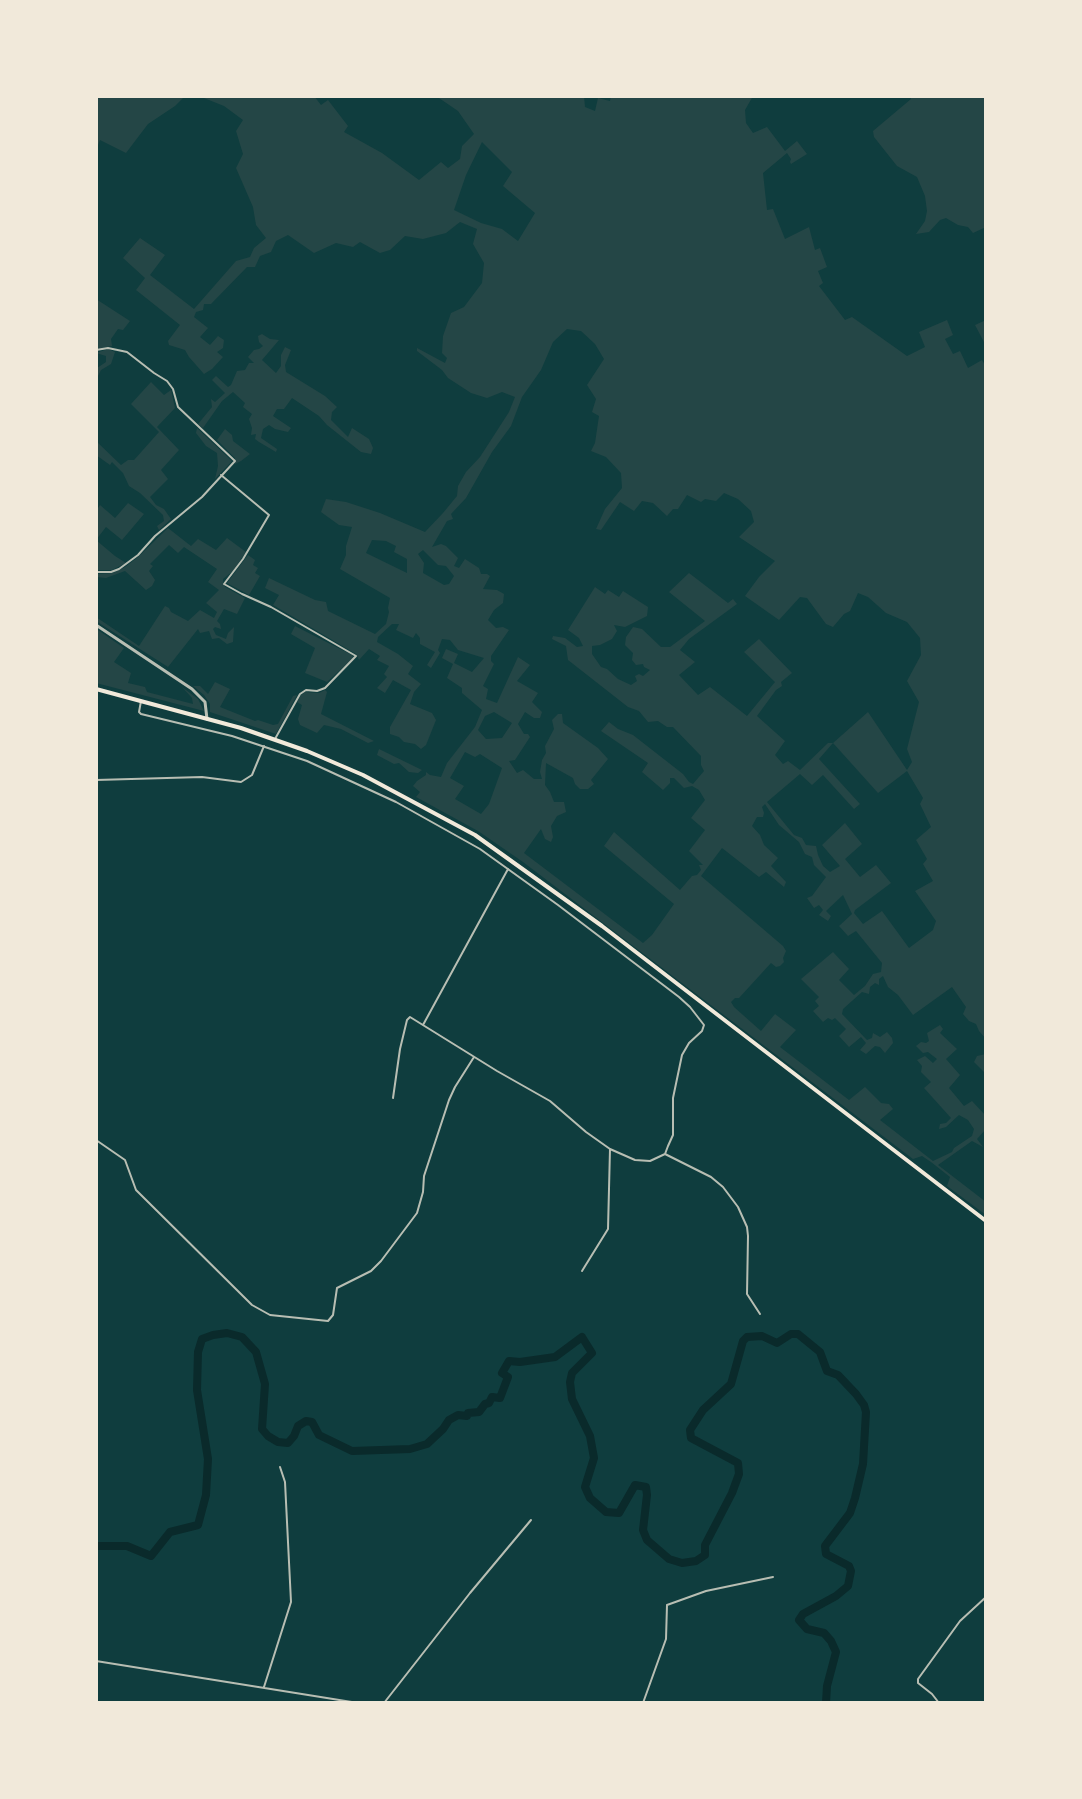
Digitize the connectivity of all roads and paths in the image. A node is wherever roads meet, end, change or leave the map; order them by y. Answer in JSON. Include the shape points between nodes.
{"nodes":[{"id":1,"x":96,"y":350,"type":"edge"},
{"id":2,"x":221,"y":475,"type":"junction"},
{"id":3,"x":96,"y":572,"type":"edge"},
{"id":4,"x":96,"y":625,"type":"edge"},
{"id":5,"x":96,"y":689,"type":"edge"},
{"id":6,"x":141,"y":701,"type":"junction"},
{"id":7,"x":207,"y":719,"type":"junction"},
{"id":8,"x":275,"y":739,"type":"junction"},
{"id":9,"x":264,"y":747,"type":"junction"},
{"id":10,"x":350,"y":769,"type":"junction"},
{"id":11,"x":347,"y":779,"type":"junction"},
{"id":12,"x":96,"y":780,"type":"edge"},
{"id":13,"x":428,"y":809,"type":"junction"},
{"id":14,"x":423,"y":817,"type":"junction"},
{"id":15,"x":508,"y":869,"type":"junction"},
{"id":16,"x":423,"y":1026,"type":"junction"},
{"id":17,"x":474,"y":1057,"type":"junction"},
{"id":18,"x":393,"y":1098,"type":"dead end"},
{"id":19,"x":96,"y":1140,"type":"edge"},
{"id":20,"x":610,"y":1149,"type":"junction"},
{"id":21,"x":665,"y":1154,"type":"junction"},
{"id":22,"x":986,"y":1221,"type":"edge"},
{"id":23,"x":582,"y":1272,"type":"dead end"},
{"id":24,"x":760,"y":1314,"type":"dead end"},
{"id":25,"x":280,"y":1467,"type":"dead end"},
{"id":26,"x":531,"y":1520,"type":"dead end"},
{"id":27,"x":773,"y":1577,"type":"dead end"},
{"id":28,"x":986,"y":1597,"type":"edge"},
{"id":29,"x":96,"y":1661,"type":"edge"},
{"id":30,"x":264,"y":1687,"type":"junction"},
{"id":31,"x":358,"y":1703,"type":"edge"},
{"id":32,"x":384,"y":1703,"type":"edge"},
{"id":33,"x":643,"y":1703,"type":"edge"},
{"id":34,"x":939,"y":1703,"type":"edge"}],
"edges":[{"from":1,"to":2,"type":"street","via":[[127,352],[167,381],[178,407],[235,461]]},
{"from":2,"to":3,"type":"street","via":[[132,560],[111,572]]},
{"from":2,"to":8,"type":"street","via":[[269,515],[224,584],[356,657],[325,688],[300,694]]},
{"from":4,"to":7,"type":"street","via":[[192,689],[205,702]]},
{"from":5,"to":6,"type":"highway"},
{"from":6,"to":7,"type":"highway"},
{"from":6,"to":9,"type":"street","via":[[142,714]]},
{"from":7,"to":8,"type":"highway"},
{"from":8,"to":10,"type":"highway"},
{"from":9,"to":11,"type":"street"},
{"from":9,"to":12,"type":"street","via":[[252,775],[241,782],[202,777]]},
{"from":10,"to":11,"type":"street"},
{"from":10,"to":13,"type":"highway"},
{"from":11,"to":14,"type":"street"},
{"from":13,"to":14,"type":"street"},
{"from":13,"to":22,"type":"highway","via":[[476,835],[552,888]]},
{"from":14,"to":15,"type":"street"},
{"from":15,"to":16,"type":"street"},
{"from":15,"to":21,"type":"street","via":[[679,998],[704,1023],[682,1055],[673,1104],[673,1135]]},
{"from":16,"to":17,"type":"street"},
{"from":16,"to":18,"type":"street","via":[[408,1018]]},
{"from":17,"to":19,"type":"street","via":[[449,1100],[424,1176],[417,1213],[371,1271],[337,1288],[333,1315],[328,1321],[279,1317],[252,1305],[136,1191],[125,1160]]},
{"from":17,"to":20,"type":"street","via":[[550,1101]]},
{"from":20,"to":21,"type":"street","via":[[645,1162]]},
{"from":20,"to":23,"type":"street","via":[[608,1229]]},
{"from":21,"to":24,"type":"street","via":[[711,1177],[738,1206],[748,1236],[747,1294]]},
{"from":25,"to":30,"type":"street","via":[[285,1482],[291,1604]]},
{"from":26,"to":32,"type":"street"},
{"from":27,"to":33,"type":"street","via":[[706,1591],[667,1605],[666,1639]]},
{"from":28,"to":34,"type":"street","via":[[960,1621],[918,1679]]},
{"from":29,"to":30,"type":"street"},
{"from":30,"to":31,"type":"street"}]}
